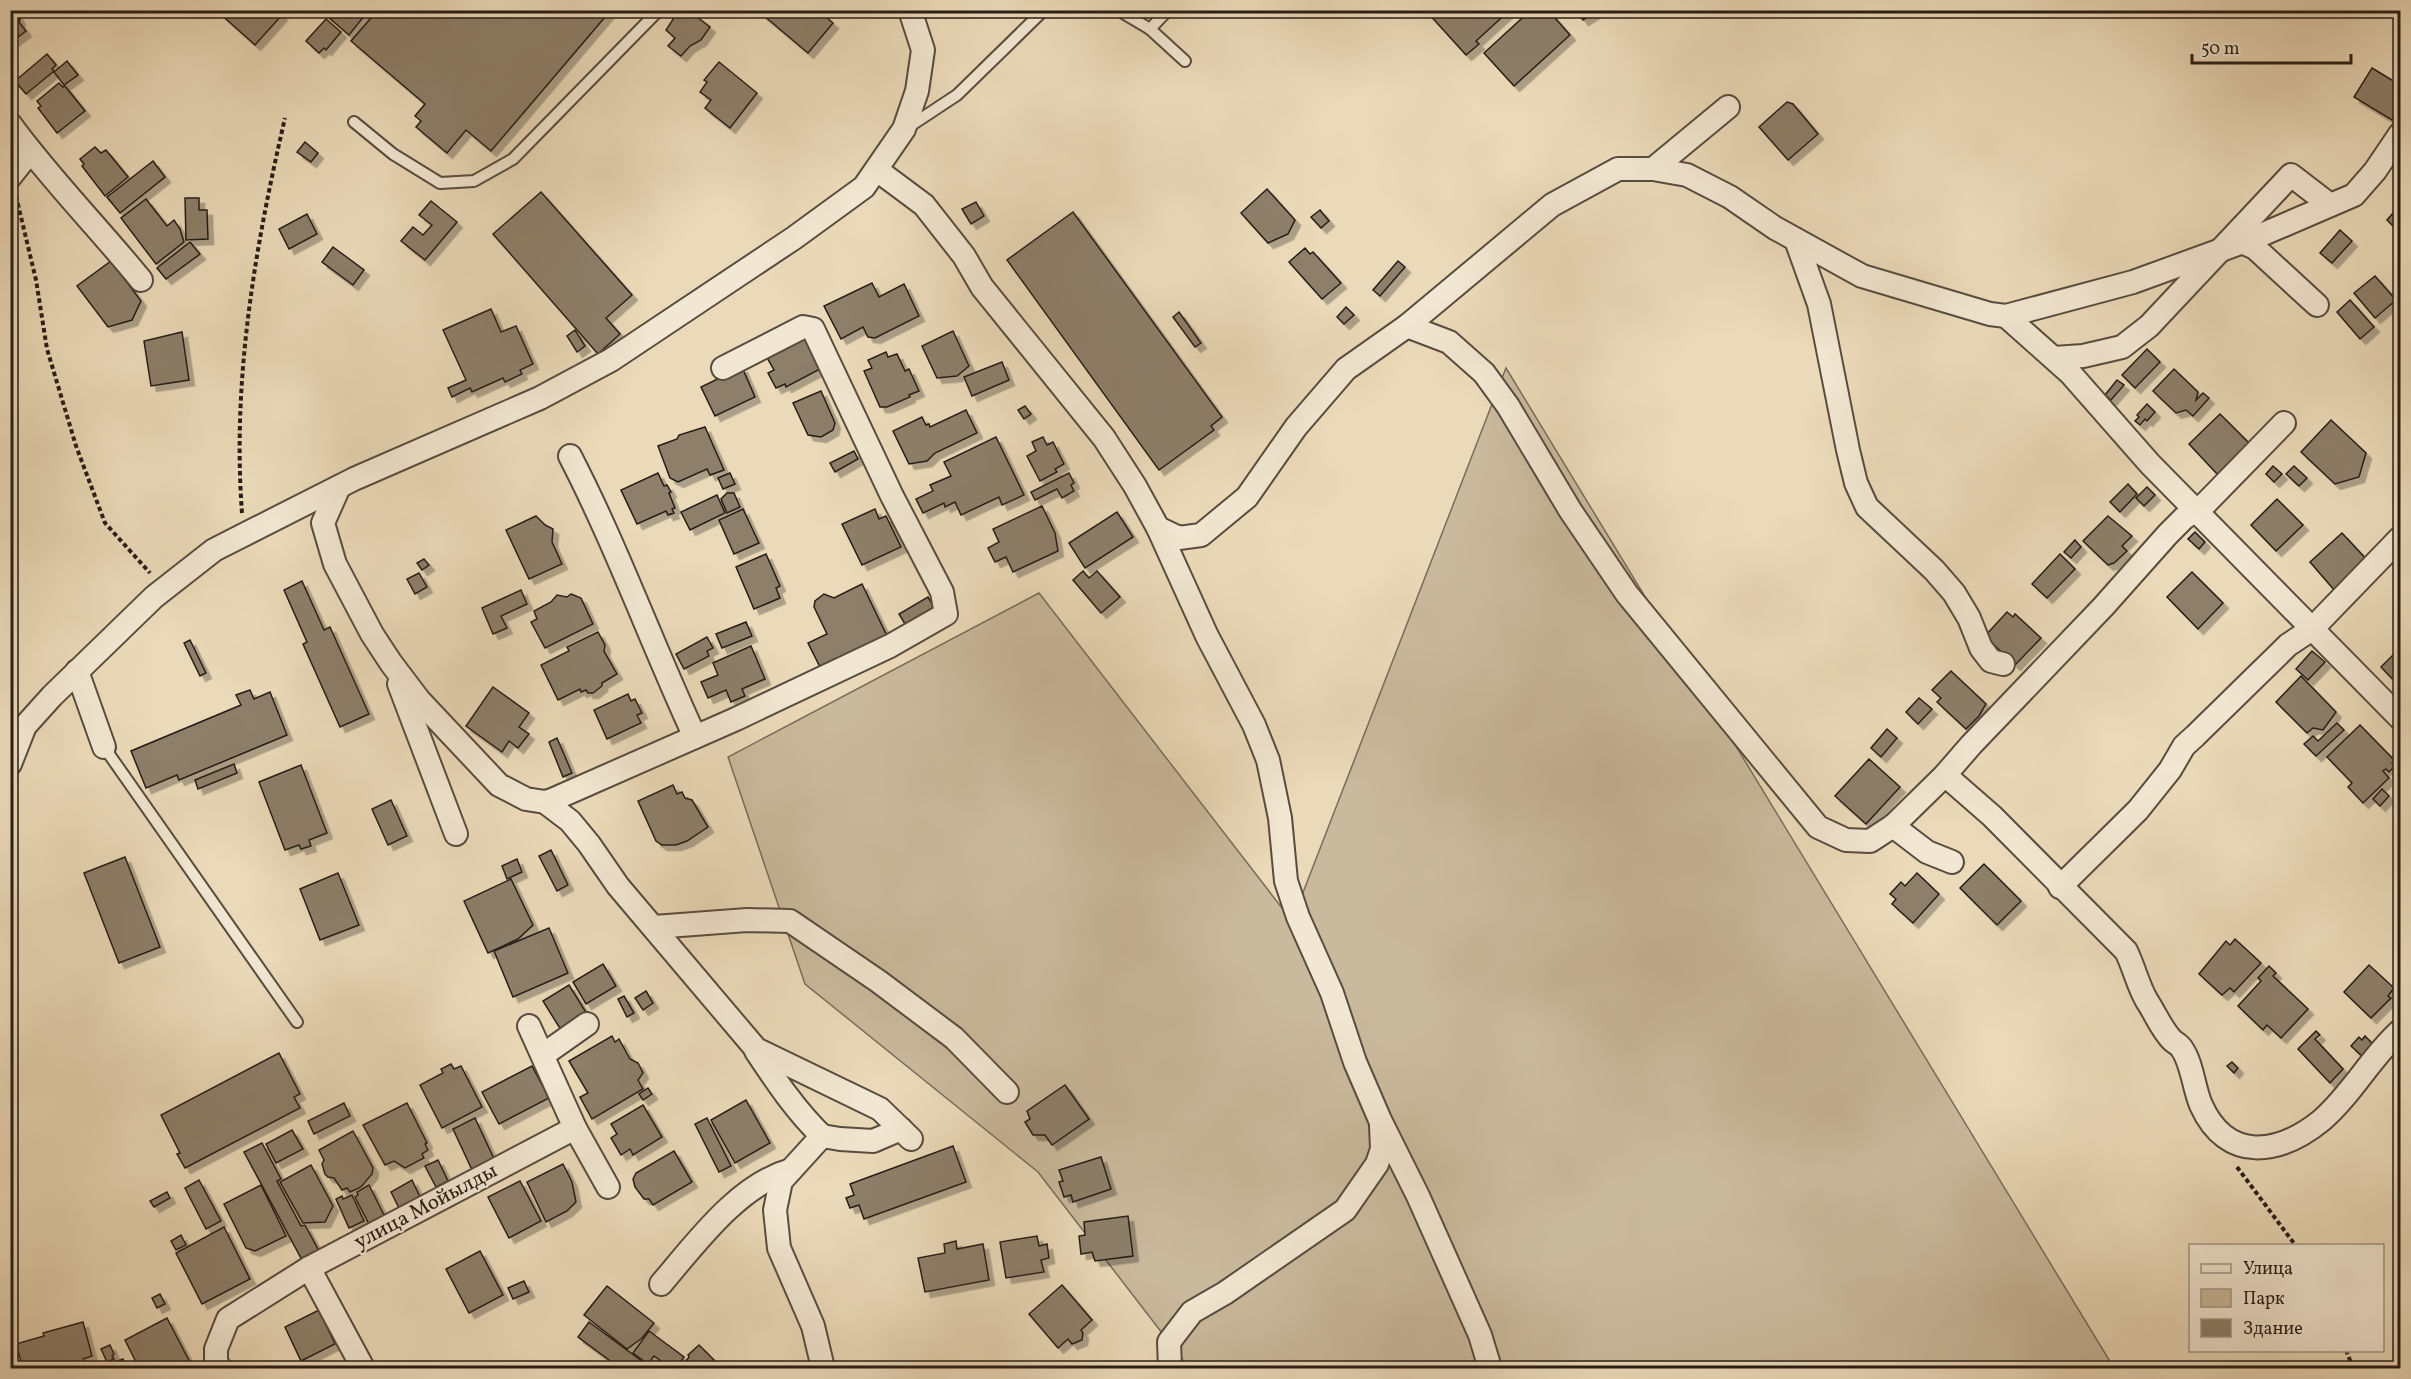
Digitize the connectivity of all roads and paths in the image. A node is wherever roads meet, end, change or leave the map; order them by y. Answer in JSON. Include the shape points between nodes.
{"nodes":[{"id":1,"x":659,"y":10,"type":"edge"},
{"id":2,"x":910,"y":10,"type":"edge"},
{"id":3,"x":1044,"y":10,"type":"edge"},
{"id":4,"x":1118,"y":10,"type":"edge"},
{"id":5,"x":1168,"y":10,"type":"edge"},
{"id":6,"x":1150,"y":29,"type":"junction"},
{"id":7,"x":1185,"y":61,"type":"dead end"},
{"id":8,"x":1728,"y":107,"type":"dead end"},
{"id":9,"x":285,"y":118,"type":"dead end"},
{"id":10,"x":354,"y":122,"type":"dead end"},
{"id":11,"x":10,"y":124,"type":"edge"},
{"id":12,"x":904,"y":129,"type":"junction"},
{"id":13,"x":2400,"y":134,"type":"edge"},
{"id":14,"x":30,"y":152,"type":"junction"},
{"id":15,"x":1653,"y":169,"type":"junction"},
{"id":16,"x":877,"y":170,"type":"junction"},
{"id":17,"x":13,"y":184,"type":"edge"},
{"id":18,"x":2330,"y":205,"type":"junction"},
{"id":19,"x":1796,"y":240,"type":"junction"},
{"id":20,"x":2242,"y":242,"type":"junction"},
{"id":21,"x":2220,"y":250,"type":"junction"},
{"id":22,"x":141,"y":280,"type":"dead end"},
{"id":23,"x":2317,"y":305,"type":"dead end"},
{"id":24,"x":2006,"y":316,"type":"junction"},
{"id":25,"x":1407,"y":326,"type":"junction"},
{"id":26,"x":2054,"y":358,"type":"junction"},
{"id":27,"x":723,"y":368,"type":"dead end"},
{"id":28,"x":2284,"y":423,"type":"dead end"},
{"id":29,"x":570,"y":456,"type":"dead end"},
{"id":30,"x":339,"y":487,"type":"junction"},
{"id":31,"x":2196,"y":510,"type":"junction"},
{"id":32,"x":1158,"y":528,"type":"junction"},
{"id":33,"x":243,"y":535,"type":"junction"},
{"id":34,"x":2400,"y":538,"type":"edge"},
{"id":35,"x":164,"y":589,"type":"junction"},
{"id":36,"x":2312,"y":629,"type":"junction"},
{"id":37,"x":391,"y":663,"type":"junction"},
{"id":38,"x":2003,"y":664,"type":"dead end"},
{"id":39,"x":77,"y":671,"type":"junction"},
{"id":40,"x":2400,"y":718,"type":"edge"},
{"id":41,"x":695,"y":737,"type":"junction"},
{"id":42,"x":104,"y":747,"type":"joint"},
{"id":43,"x":10,"y":764,"type":"edge"},
{"id":44,"x":1945,"y":775,"type":"junction"},
{"id":45,"x":545,"y":802,"type":"junction"},
{"id":46,"x":1893,"y":826,"type":"junction"},
{"id":47,"x":456,"y":834,"type":"dead end"},
{"id":48,"x":1952,"y":862,"type":"dead end"},
{"id":49,"x":2060,"y":887,"type":"junction"},
{"id":50,"x":654,"y":927,"type":"junction"},
{"id":51,"x":297,"y":1022,"type":"dead end"},
{"id":52,"x":587,"y":1024,"type":"dead end"},
{"id":53,"x":529,"y":1026,"type":"dead end"},
{"id":54,"x":2400,"y":1030,"type":"edge"},
{"id":55,"x":756,"y":1049,"type":"junction"},
{"id":56,"x":543,"y":1056,"type":"junction"},
{"id":57,"x":1007,"y":1092,"type":"dead end"},
{"id":58,"x":1380,"y":1120,"type":"junction"},
{"id":59,"x":575,"y":1128,"type":"junction"},
{"id":60,"x":822,"y":1136,"type":"junction"},
{"id":61,"x":2225,"y":1139,"type":"junction"},
{"id":62,"x":791,"y":1170,"type":"junction"},
{"id":63,"x":608,"y":1187,"type":"dead end"},
{"id":64,"x":2295,"y":1244,"type":"edge"},
{"id":65,"x":309,"y":1268,"type":"junction"},
{"id":66,"x":661,"y":1284,"type":"dead end"},
{"id":67,"x":2347,"y":1352,"type":"edge"},
{"id":68,"x":220,"y":1368,"type":"edge"},
{"id":69,"x":363,"y":1368,"type":"edge"},
{"id":70,"x":823,"y":1368,"type":"edge"},
{"id":71,"x":1170,"y":1368,"type":"edge"},
{"id":72,"x":1490,"y":1368,"type":"edge"},
{"id":73,"x":2354,"y":1368,"type":"edge"}],
"edges":[{"from":1,"to":10,"type":"lane","via":[[513,159],[474,181],[440,183],[393,154]]},
{"from":2,"to":12,"type":"street","via":[[923,50],[917,91]]},
{"from":3,"to":12,"type":"lane","via":[[957,95]]},
{"from":4,"to":6,"type":"lane"},
{"from":5,"to":6,"type":"lane"},
{"from":6,"to":7,"type":"lane"},
{"from":8,"to":15,"type":"street"},
{"from":9,"to":33,"type":"path","via":[[263,214],[240,392]]},
{"from":11,"to":14,"type":"street"},
{"from":12,"to":16,"type":"street"},
{"from":13,"to":18,"type":"street","via":[[2354,195]]},
{"from":14,"to":17,"type":"street"},
{"from":14,"to":22,"type":"street"},
{"from":15,"to":19,"type":"street","via":[[1696,179]]},
{"from":15,"to":25,"type":"street","via":[[1618,169],[1552,205]]},
{"from":16,"to":30,"type":"street","via":[[864,187],[794,238],[611,360],[540,398]]},
{"from":16,"to":32,"type":"street","via":[[924,205],[964,256],[982,287],[1104,438]]},
{"from":17,"to":35,"type":"path","via":[[36,280],[47,349],[80,457],[105,523]]},
{"from":18,"to":20,"type":"street"},
{"from":18,"to":21,"type":"street","via":[[2291,175]]},
{"from":19,"to":24,"type":"street","via":[[1862,276]]},
{"from":19,"to":38,"type":"street","via":[[1819,304],[1848,450],[1867,507],[1954,593],[1990,662]]},
{"from":20,"to":21,"type":"street"},
{"from":20,"to":23,"type":"street","via":[[2255,248]]},
{"from":21,"to":24,"type":"street","via":[[2133,282]]},
{"from":21,"to":26,"type":"street","via":[[2149,326],[2122,347]]},
{"from":24,"to":26,"type":"street"},
{"from":25,"to":32,"type":"street","via":[[1346,369],[1296,427],[1238,505],[1201,535],[1179,538]]},
{"from":25,"to":46,"type":"street","via":[[1449,342],[1484,373],[1627,594],[1818,827],[1846,840],[1870,841]]},
{"from":26,"to":31,"type":"street"},
{"from":27,"to":41,"type":"street","via":[[803,327],[813,329],[942,592],[946,614],[890,646]]},
{"from":28,"to":31,"type":"street"},
{"from":29,"to":41,"type":"street"},
{"from":30,"to":33,"type":"street"},
{"from":30,"to":37,"type":"street","via":[[323,523],[335,564]]},
{"from":31,"to":36,"type":"street"},
{"from":31,"to":44,"type":"street","via":[[2168,534]]},
{"from":32,"to":58,"type":"street","via":[[1268,760],[1280,818],[1286,881]]},
{"from":33,"to":35,"type":"street","via":[[214,550]]},
{"from":34,"to":36,"type":"street"},
{"from":35,"to":39,"type":"street"},
{"from":36,"to":40,"type":"street"},
{"from":36,"to":49,"type":"street","via":[[2288,645],[2184,746],[2138,810]]},
{"from":37,"to":45,"type":"street","via":[[419,700],[499,785],[526,799]]},
{"from":37,"to":47,"type":"street"},
{"from":39,"to":42,"type":"street"},
{"from":39,"to":43,"type":"street","via":[[25,726]]},
{"from":41,"to":45,"type":"street"},
{"from":42,"to":51,"type":"lane"},
{"from":44,"to":46,"type":"street"},
{"from":44,"to":49,"type":"street","via":[[1992,816]]},
{"from":45,"to":50,"type":"street","via":[[570,821]]},
{"from":46,"to":48,"type":"street","via":[[1927,852]]},
{"from":49,"to":61,"type":"street","via":[[2126,951],[2146,998],[2172,1040],[2182,1048],[2201,1106]]},
{"from":50,"to":55,"type":"street"},
{"from":50,"to":57,"type":"street","via":[[790,921],[954,1038]]},
{"from":52,"to":56,"type":"street"},
{"from":53,"to":56,"type":"street"},
{"from":54,"to":61,"type":"street","via":[[2319,1122],[2276,1146],[2256,1149]]},
{"from":55,"to":60,"type":"street","via":[[808,1123]]},
{"from":55,"to":60,"type":"street","via":[[880,1108],[906,1134],[873,1141]]},
{"from":56,"to":59,"type":"street"},
{"from":58,"to":71,"type":"street","via":[[1382,1149],[1377,1164],[1345,1210],[1225,1293],[1192,1311],[1169,1342]]},
{"from":58,"to":72,"type":"street","via":[[1480,1335]]},
{"from":59,"to":63,"type":"street"},
{"from":59,"to":65,"type":"street","name":"улица Мойылды"},
{"from":60,"to":62,"type":"street"},
{"from":61,"to":64,"type":"path","via":[[2231,1159]]},
{"from":62,"to":66,"type":"street","via":[[772,1175],[748,1193],[706,1231]]},
{"from":62,"to":70,"type":"street","via":[[781,1181],[775,1210],[779,1248],[813,1326]]},
{"from":65,"to":68,"type":"street","name":"улица Мойылды","via":[[228,1319],[216,1349]]},
{"from":65,"to":69,"type":"street"},
{"from":67,"to":73,"type":"path"}]}
